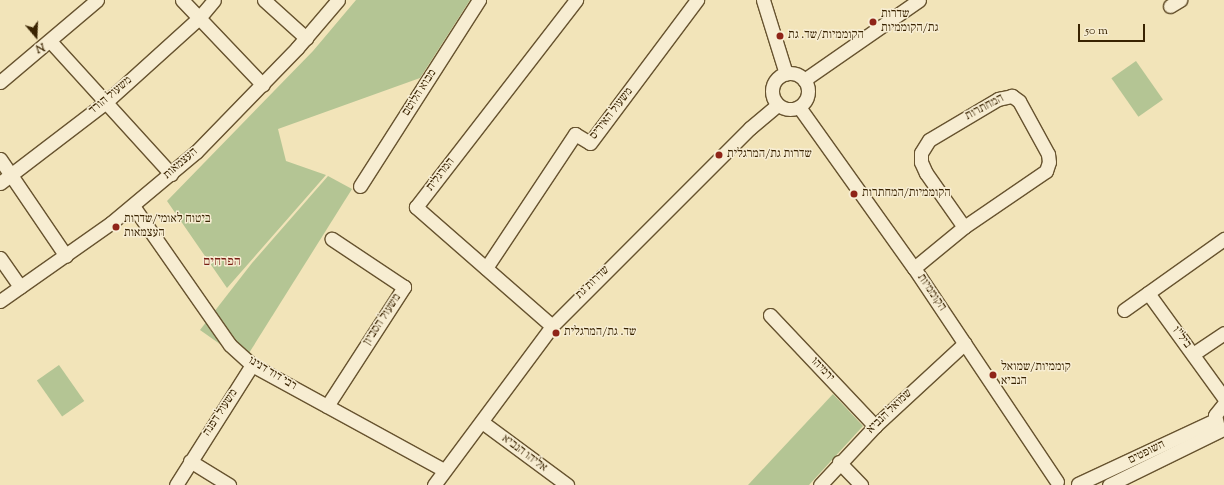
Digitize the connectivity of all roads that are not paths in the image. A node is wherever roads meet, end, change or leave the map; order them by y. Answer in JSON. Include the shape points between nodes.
{"nodes":[{"id":1,"x":96,"y":0,"type":"edge"},
{"id":2,"x":182,"y":0,"type":"edge"},
{"id":3,"x":214,"y":0,"type":"edge"},
{"id":4,"x":264,"y":0,"type":"edge"},
{"id":5,"x":338,"y":0,"type":"edge"},
{"id":6,"x":479,"y":0,"type":"edge"},
{"id":7,"x":576,"y":0,"type":"edge"},
{"id":8,"x":697,"y":0,"type":"edge"},
{"id":9,"x":763,"y":0,"type":"edge"},
{"id":10,"x":919,"y":0,"type":"edge"},
{"id":11,"x":199,"y":18,"type":"junction"},
{"id":12,"x":306,"y":38,"type":"junction"},
{"id":13,"x":50,"y":41,"type":"junction"},
{"id":14,"x":786,"y":74,"type":"junction"},
{"id":15,"x":804,"y":80,"type":"junction"},
{"id":16,"x":0,"y":82,"type":"edge"},
{"id":17,"x":263,"y":85,"type":"junction"},
{"id":18,"x":106,"y":102,"type":"junction"},
{"id":19,"x":777,"y":105,"type":"junction"},
{"id":20,"x":799,"y":107,"type":"junction"},
{"id":21,"x":0,"y":159,"type":"edge"},
{"id":22,"x":170,"y":174,"type":"junction"},
{"id":23,"x":5,"y":179,"type":"edge"},
{"id":24,"x":360,"y":186,"type":"dead end"},
{"id":25,"x":133,"y":206,"type":"junction"},
{"id":26,"x":964,"y":227,"type":"junction"},
{"id":27,"x":332,"y":238,"type":"dead end"},
{"id":28,"x":1224,"y":239,"type":"edge"},
{"id":29,"x":66,"y":256,"type":"junction"},
{"id":30,"x":0,"y":258,"type":"edge"},
{"id":31,"x":486,"y":268,"type":"junction"},
{"id":32,"x":914,"y":268,"type":"junction"},
{"id":33,"x":20,"y":287,"type":"junction"},
{"id":34,"x":1148,"y":293,"type":"junction"},
{"id":35,"x":0,"y":301,"type":"edge"},
{"id":36,"x":1124,"y":310,"type":"dead end"},
{"id":37,"x":770,"y":314,"type":"dead end"},
{"id":38,"x":552,"y":326,"type":"junction"},
{"id":39,"x":1224,"y":332,"type":"edge"},
{"id":40,"x":965,"y":343,"type":"junction"},
{"id":41,"x":1193,"y":354,"type":"junction"},
{"id":42,"x":252,"y":365,"type":"junction"},
{"id":43,"x":1222,"y":403,"type":"edge"},
{"id":44,"x":327,"y":406,"type":"junction"},
{"id":45,"x":482,"y":422,"type":"junction"},
{"id":46,"x":875,"y":426,"type":"junction"},
{"id":47,"x":1220,"y":427,"type":"edge"},
{"id":48,"x":190,"y":462,"type":"junction"},
{"id":49,"x":839,"y":462,"type":"junction"},
{"id":50,"x":444,"y":470,"type":"junction"},
{"id":51,"x":1056,"y":483,"type":"edge"},
{"id":52,"x":1078,"y":484,"type":"edge"},
{"id":53,"x":176,"y":485,"type":"edge"},
{"id":54,"x":229,"y":485,"type":"edge"},
{"id":55,"x":434,"y":485,"type":"edge"},
{"id":56,"x":567,"y":485,"type":"edge"},
{"id":57,"x":820,"y":485,"type":"edge"},
{"id":58,"x":861,"y":485,"type":"edge"},
{"id":59,"x":1109,"y":485,"type":"edge"}],
"edges":[{"from":1,"to":13,"type":"street"},
{"from":2,"to":11,"type":"street"},
{"from":3,"to":11,"type":"street","name":"משעול הורד"},
{"from":4,"to":12,"type":"street"},
{"from":5,"to":12,"type":"street","name":"העצמאות"},
{"from":6,"to":24,"type":"street","name":"מבוא הלוטם"},
{"from":7,"to":31,"type":"street","name":"המרגלית","via":[[416,207]]},
{"from":8,"to":31,"type":"street","name":"משעול האיריס","via":[[590,143],[575,134]]},
{"from":9,"to":14,"type":"street"},
{"from":10,"to":15,"type":"street"},
{"from":11,"to":17,"type":"street"},
{"from":11,"to":18,"type":"street","name":"משעול הורד"},
{"from":12,"to":17,"type":"street","name":"העצמאות"},
{"from":13,"to":16,"type":"street"},
{"from":13,"to":18,"type":"street"},
{"from":14,"to":15,"type":"street","via":[[795,74]]},
{"from":14,"to":19,"type":"street","via":[[778,78],[773,86],[772,94]]},
{"from":15,"to":20,"type":"street","via":[[808,95]]},
{"from":17,"to":22,"type":"street","name":"העצמאות"},
{"from":18,"to":22,"type":"street"},
{"from":18,"to":23,"type":"street","name":"משעול הורד"},
{"from":19,"to":20,"type":"street","via":[[788,110]]},
{"from":19,"to":38,"type":"street","name":"שדרות גת","via":[[750,128]]},
{"from":20,"to":32,"type":"street","name":"הקוממיות"},
{"from":21,"to":23,"type":"street"},
{"from":22,"to":25,"type":"street","name":"העצמאות"},
{"from":23,"to":29,"type":"street"},
{"from":25,"to":29,"type":"street","name":"העצמאות"},
{"from":25,"to":42,"type":"street","name":"רבי דוד דנינו","via":[[230,345]]},
{"from":26,"to":26,"type":"street","name":"המחתרות","via":[[1046,171],[1049,162],[1044,147],[1019,101],[1012,96],[998,99],[929,140],[921,153],[921,162],[926,173]]},
{"from":26,"to":32,"type":"street","name":"המחתרות"},
{"from":27,"to":44,"type":"street","name":"משעול הסביון","via":[[404,287]]},
{"from":28,"to":34,"type":"street"},
{"from":29,"to":33,"type":"street","name":"העצמאות"},
{"from":30,"to":33,"type":"street"},
{"from":31,"to":38,"type":"street","name":"המרגלית"},
{"from":32,"to":40,"type":"street","name":"הקוממיות"},
{"from":33,"to":35,"type":"street","name":"העצמאות"},
{"from":34,"to":36,"type":"street"},
{"from":34,"to":41,"type":"street","name":"ביל\"ו"},
{"from":37,"to":46,"type":"street","name":"ירמיהו"},
{"from":38,"to":45,"type":"street","name":"שדרות גת"},
{"from":39,"to":41,"type":"street"},
{"from":40,"to":46,"type":"street","name":"שמואל הנביא"},
{"from":40,"to":51,"type":"street","name":"הקוממיות"},
{"from":41,"to":43,"type":"street","name":"ביל\"ו","via":[[1213,383]]},
{"from":42,"to":44,"type":"street","name":"רבי דוד דנינו"},
{"from":42,"to":48,"type":"street","name":"משעול דפנה"},
{"from":43,"to":47,"type":"street"},
{"from":44,"to":50,"type":"street","name":"רבי דוד דנינו"},
{"from":45,"to":50,"type":"street","name":"שדרות גת"},
{"from":45,"to":56,"type":"street","name":"אליהו הנביא"},
{"from":46,"to":49,"type":"street","name":"שמואל הנביא"},
{"from":47,"to":52,"type":"street","name":"השופטים"},
{"from":47,"to":59,"type":"street","name":"השופטים"},
{"from":48,"to":53,"type":"street","name":"משעול דפנה"},
{"from":48,"to":54,"type":"street"},
{"from":49,"to":57,"type":"street","name":"שמואל הנביא"},
{"from":49,"to":58,"type":"street"},
{"from":50,"to":55,"type":"street","name":"שדרות גת"},
{"from":51,"to":52,"type":"street","via":[[1070,479]]}]}
